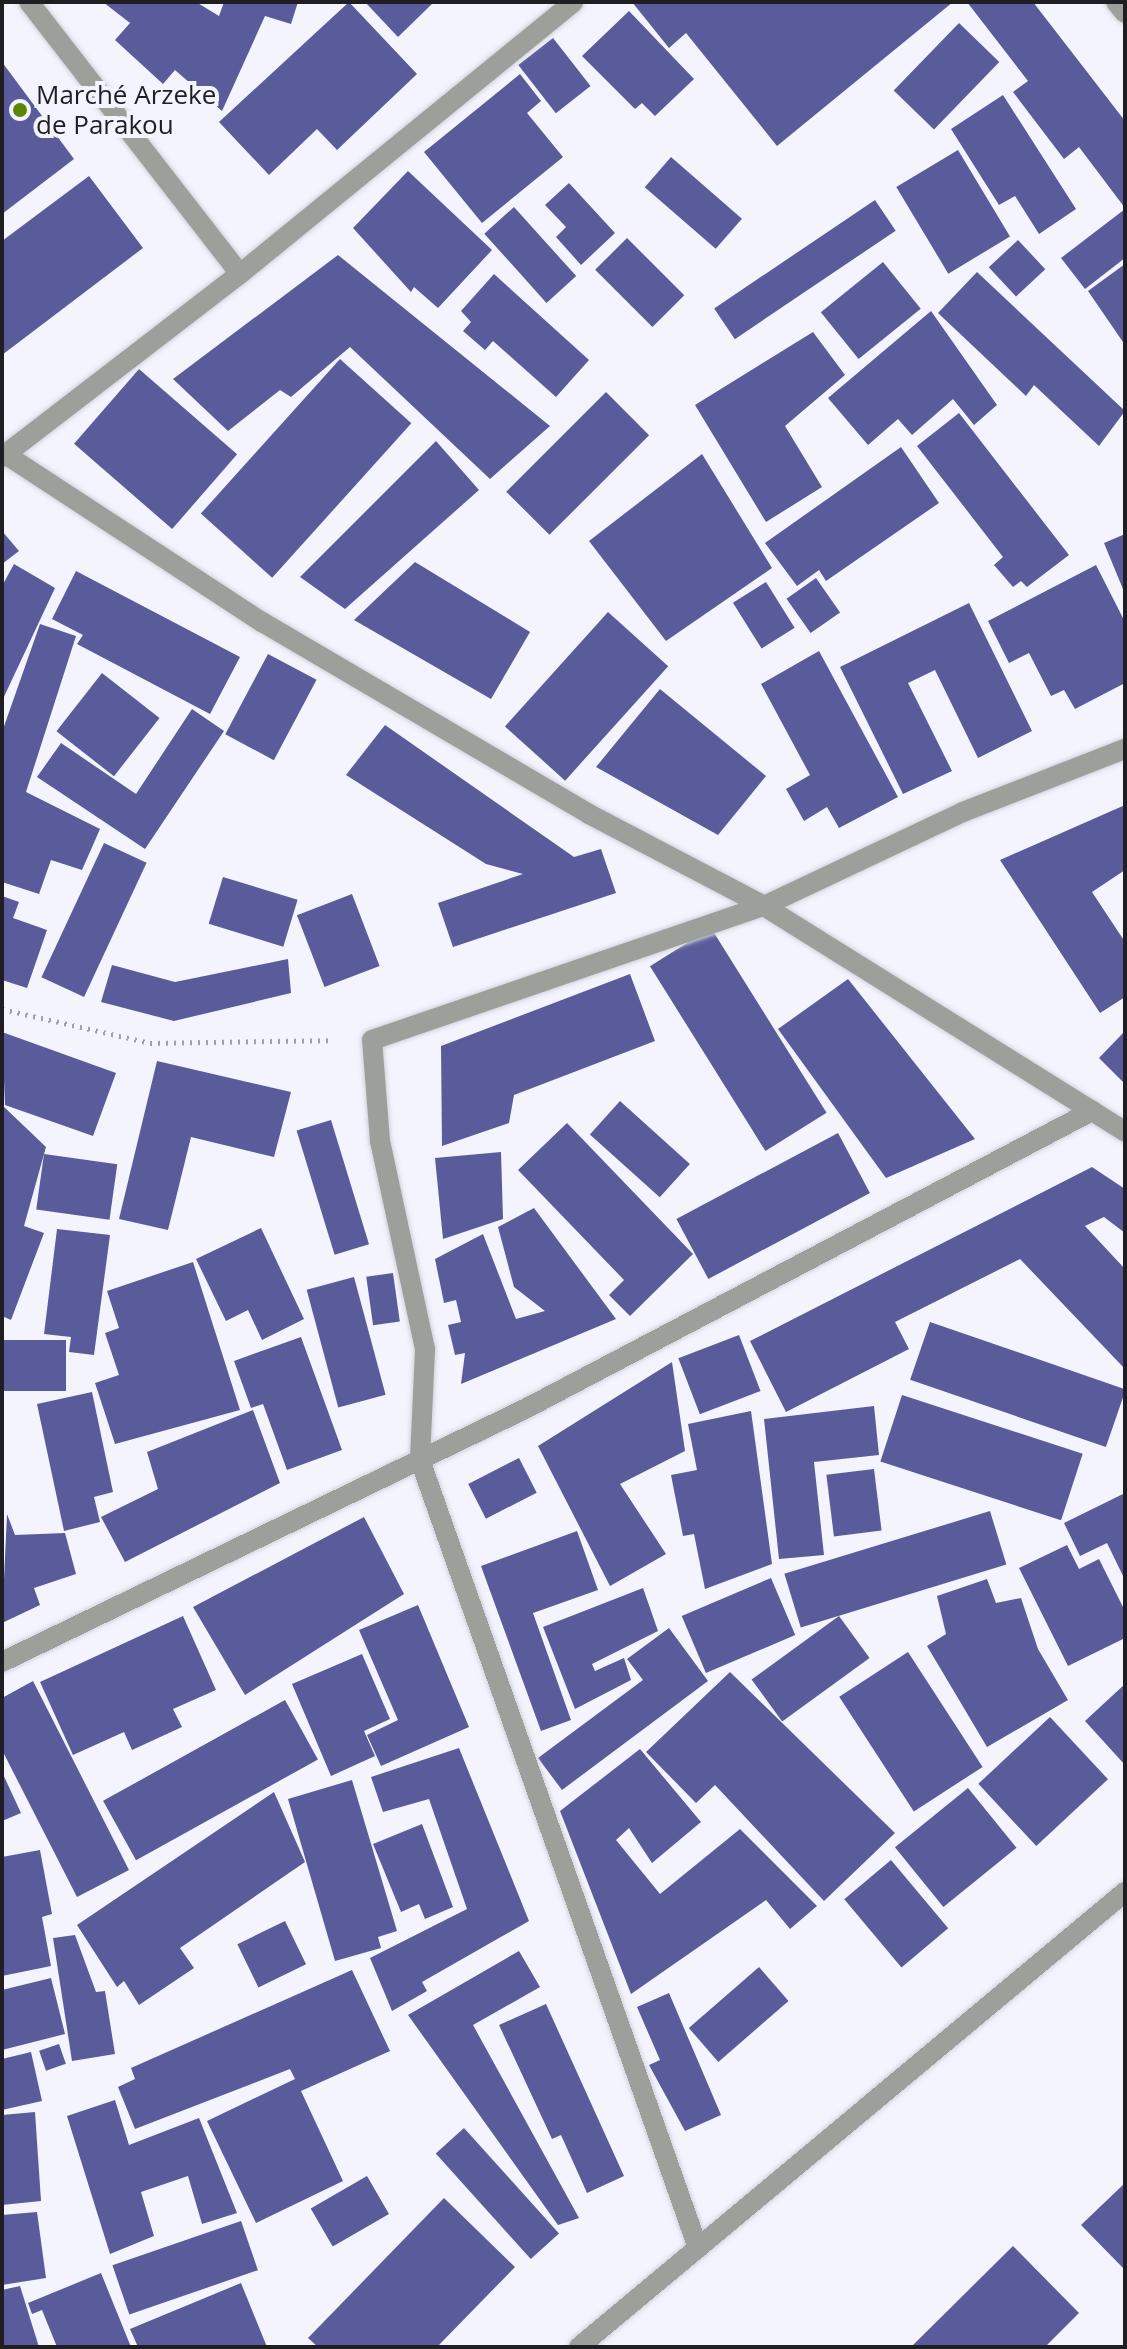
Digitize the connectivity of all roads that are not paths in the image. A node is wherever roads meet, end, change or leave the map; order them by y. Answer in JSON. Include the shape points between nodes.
{"nodes":[{"id":1,"x":29,"y":2,"type":"edge"},
{"id":2,"x":573,"y":2,"type":"edge"},
{"id":3,"x":1116,"y":2,"type":"edge"},
{"id":4,"x":1125,"y":13,"type":"edge"},
{"id":5,"x":240,"y":274,"type":"junction"},
{"id":6,"x":4,"y":456,"type":"edge"},
{"id":7,"x":1125,"y":749,"type":"edge"},
{"id":8,"x":764,"y":906,"type":"junction"},
{"id":9,"x":1092,"y":1111,"type":"junction"},
{"id":10,"x":1125,"y":1132,"type":"edge"},
{"id":11,"x":420,"y":1460,"type":"junction"},
{"id":12,"x":2,"y":1662,"type":"edge"},
{"id":13,"x":1125,"y":1892,"type":"edge"},
{"id":14,"x":698,"y":2248,"type":"junction"},
{"id":15,"x":579,"y":2347,"type":"edge"}],
"edges":[{"from":1,"to":5,"type":"street"},
{"from":2,"to":5,"type":"street"},
{"from":3,"to":4,"type":"street"},
{"from":5,"to":6,"type":"street"},
{"from":6,"to":8,"type":"street","via":[[276,630],[589,814]]},
{"from":7,"to":8,"type":"street","via":[[963,812]]},
{"from":8,"to":9,"type":"street"},
{"from":8,"to":11,"type":"street","via":[[372,1040],[380,1141],[425,1349]]},
{"from":9,"to":10,"type":"street"},
{"from":9,"to":11,"type":"street"},
{"from":11,"to":12,"type":"street"},
{"from":11,"to":14,"type":"street"},
{"from":13,"to":14,"type":"street"},
{"from":14,"to":15,"type":"street"}]}
